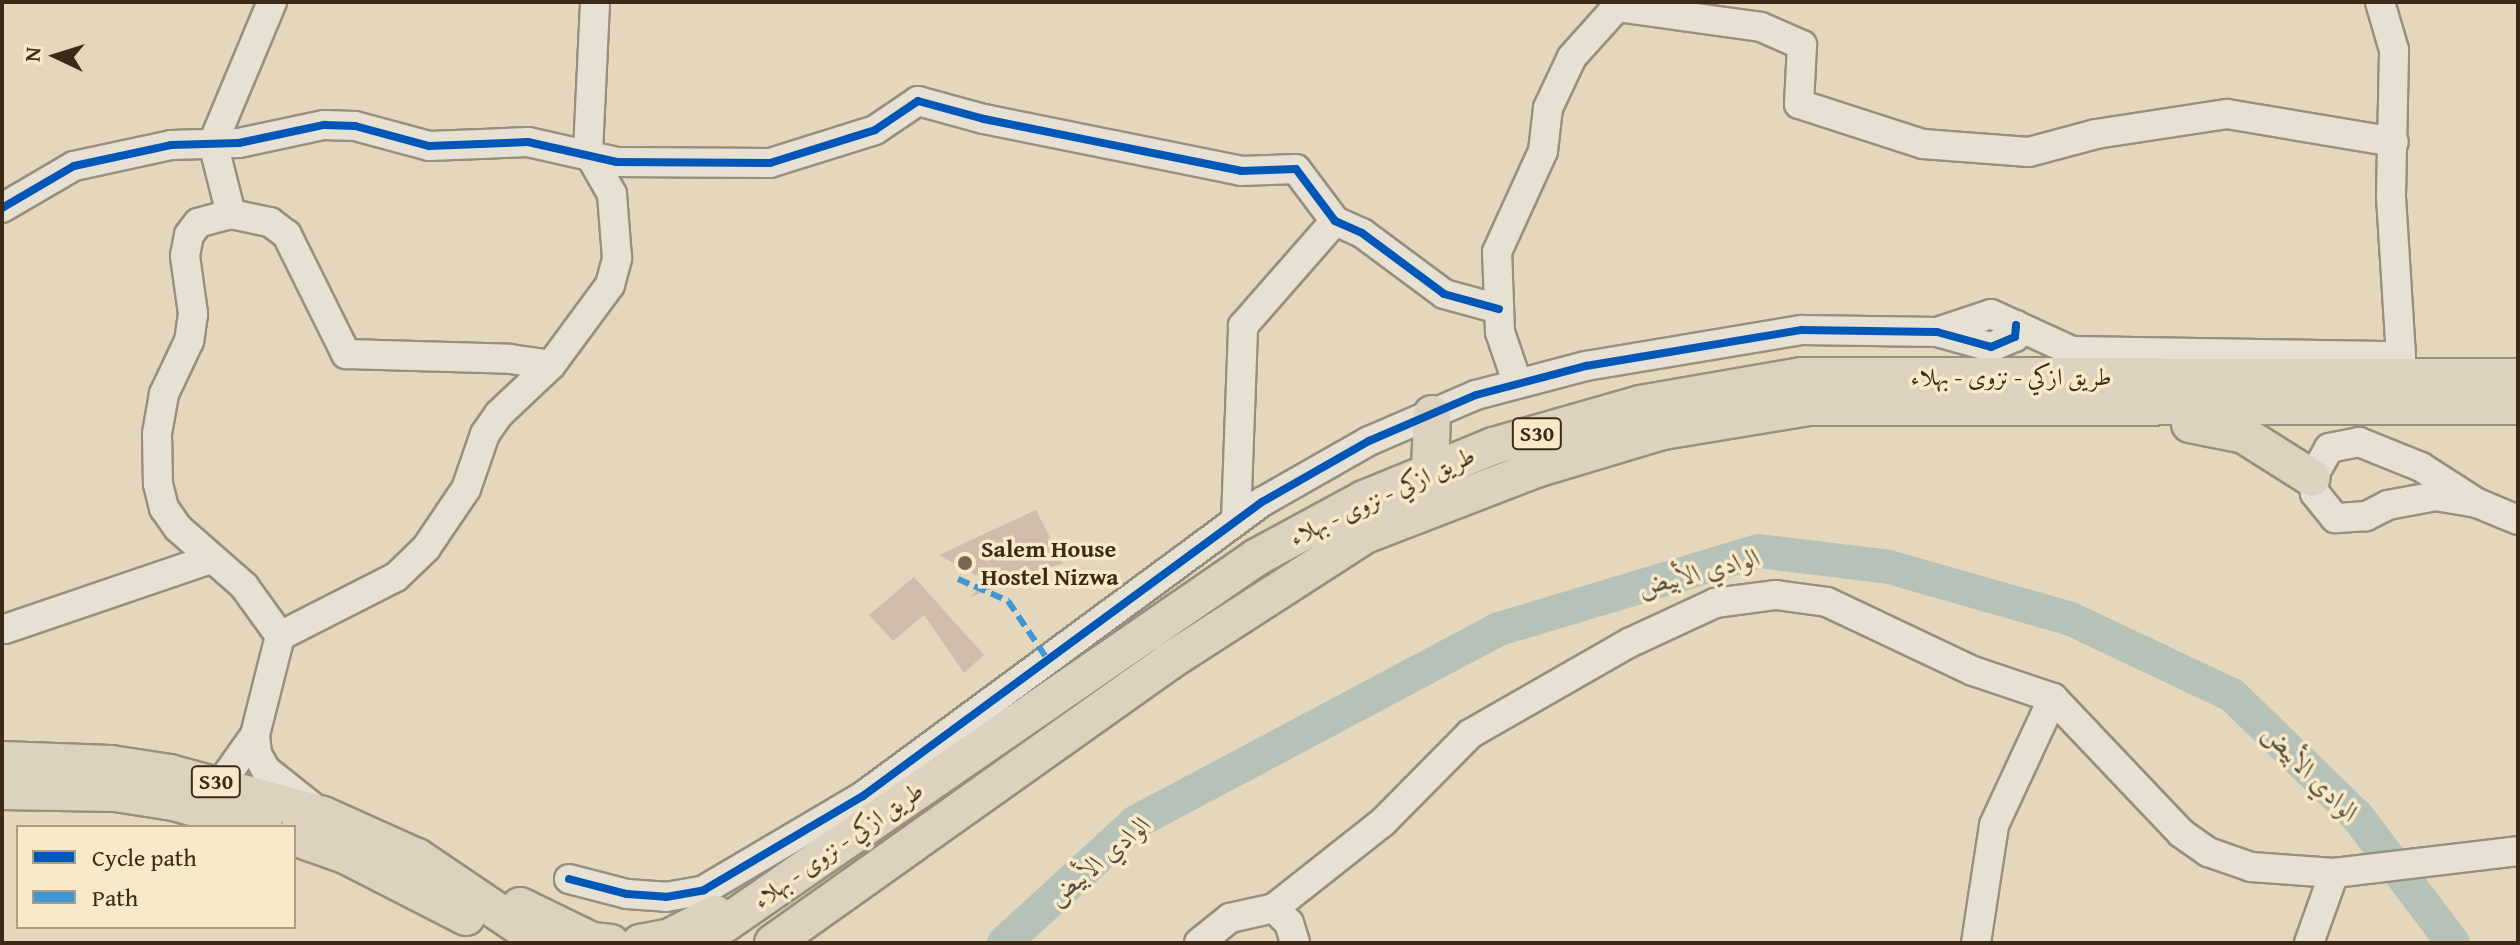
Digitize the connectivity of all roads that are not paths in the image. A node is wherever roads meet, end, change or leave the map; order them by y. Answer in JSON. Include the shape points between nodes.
{"nodes":[{"id":1,"x":272,"y":2,"type":"edge"},
{"id":2,"x":595,"y":2,"type":"edge"},
{"id":3,"x":2380,"y":2,"type":"edge"},
{"id":4,"x":1616,"y":4,"type":"edge"},
{"id":5,"x":2394,"y":142,"type":"junction"},
{"id":6,"x":213,"y":143,"type":"junction"},
{"id":7,"x":588,"y":152,"type":"junction"},
{"id":8,"x":2,"y":208,"type":"edge"},
{"id":9,"x":231,"y":214,"type":"junction"},
{"id":10,"x":1335,"y":221,"type":"junction"},
{"id":11,"x":1499,"y":309,"type":"junction"},
{"id":12,"x":2518,"y":352,"type":"edge"},
{"id":13,"x":2401,"y":356,"type":"junction"},
{"id":14,"x":551,"y":365,"type":"junction"},
{"id":15,"x":2518,"y":377,"type":"edge"},
{"id":16,"x":1517,"y":382,"type":"junction"},
{"id":17,"x":2062,"y":406,"type":"junction"},
{"id":18,"x":2518,"y":406,"type":"edge"},
{"id":19,"x":1432,"y":414,"type":"junction"},
{"id":20,"x":1430,"y":471,"type":"junction"},
{"id":21,"x":2312,"y":478,"type":"junction"},
{"id":22,"x":2477,"y":503,"type":"junction"},
{"id":23,"x":1236,"y":520,"type":"junction"},
{"id":24,"x":2518,"y":520,"type":"edge"},
{"id":25,"x":211,"y":559,"type":"junction"},
{"id":26,"x":5,"y":629,"type":"dead end"},
{"id":27,"x":280,"y":636,"type":"junction"},
{"id":28,"x":2053,"y":698,"type":"junction"},
{"id":29,"x":255,"y":735,"type":"junction"},
{"id":30,"x":2,"y":760,"type":"edge"},
{"id":31,"x":221,"y":783,"type":"junction"},
{"id":32,"x":2,"y":791,"type":"edge"},
{"id":33,"x":323,"y":815,"type":"junction"},
{"id":34,"x":257,"y":825,"type":"edge"},
{"id":35,"x":296,"y":838,"type":"edge"},
{"id":36,"x":2518,"y":851,"type":"edge"},
{"id":37,"x":345,"y":855,"type":"junction"},
{"id":38,"x":417,"y":857,"type":"junction"},
{"id":39,"x":798,"y":870,"type":"junction"},
{"id":40,"x":2334,"y":873,"type":"junction"},
{"id":41,"x":569,"y":879,"type":"dead end"},
{"id":42,"x":1274,"y":908,"type":"junction"},
{"id":43,"x":465,"y":943,"type":"edge"},
{"id":44,"x":505,"y":943,"type":"edge"},
{"id":45,"x":544,"y":943,"type":"edge"},
{"id":46,"x":611,"y":943,"type":"edge"},
{"id":47,"x":640,"y":943,"type":"edge"},
{"id":48,"x":697,"y":943,"type":"edge"},
{"id":49,"x":773,"y":943,"type":"edge"},
{"id":50,"x":1199,"y":943,"type":"edge"},
{"id":51,"x":1295,"y":943,"type":"edge"},
{"id":52,"x":1976,"y":943,"type":"edge"},
{"id":53,"x":2309,"y":943,"type":"edge"}],
"edges":[{"from":1,"to":6,"type":"street"},
{"from":2,"to":7,"type":"street"},
{"from":3,"to":5,"type":"street","via":[[2394,50]]},
{"from":4,"to":5,"type":"street","via":[[1761,27],[1802,45],[1799,104],[1923,144],[2029,152],[2096,134],[2227,114]]},
{"from":4,"to":11,"type":"street","via":[[1572,57],[1548,108],[1543,151],[1497,252]]},
{"from":5,"to":13,"type":"street","via":[[2391,196]]},
{"from":6,"to":7,"type":"street","via":[[252,141],[324,125],[355,126],[429,146],[508,141]]},
{"from":6,"to":8,"type":"street","via":[[171,145],[74,166]]},
{"from":6,"to":9,"type":"street"},
{"from":7,"to":10,"type":"street","via":[[617,162],[770,163],[875,130],[918,101],[1241,171],[1296,169]]},
{"from":7,"to":14,"type":"street","via":[[612,194],[617,258],[601,303]]},
{"from":9,"to":14,"type":"street","via":[[270,222],[287,235],[346,354]]},
{"from":9,"to":25,"type":"street","via":[[198,223],[189,235],[189,341],[164,394],[157,433],[164,508]]},
{"from":10,"to":11,"type":"street","via":[[1362,233],[1444,294]]},
{"from":10,"to":23,"type":"street","via":[[1243,326]]},
{"from":11,"to":16,"type":"street","via":[[1500,332]]},
{"from":12,"to":13,"type":"main road"},
{"from":13,"to":16,"type":"street","via":[[2072,351],[2003,316],[1979,315],[1937,332],[1802,330],[1686,346]]},
{"from":14,"to":27,"type":"street","via":[[485,434],[466,489],[426,548],[396,577]]},
{"from":15,"to":20,"type":"main road","name":"طريق ازكي - نزوى - بهلاء","number":"S30","via":[[1802,376],[1640,404]]},
{"from":16,"to":19,"type":"street"},
{"from":17,"to":18,"type":"main road","name":"طريق ازكي - نزوى - بهلاء","number":"S30"},
{"from":17,"to":21,"type":"main road","via":[[2244,435]]},
{"from":17,"to":49,"type":"main road","name":"طريق ازكي - نزوى - بهلاء","number":"S30","via":[[1809,407],[1733,418],[1663,431],[1536,469],[1365,535],[1168,662]]},
{"from":19,"to":20,"type":"main road"},
{"from":19,"to":23,"type":"street","via":[[1369,441]]},
{"from":20,"to":39,"type":"main road","name":"طريق ازكي - نزوى - بهلاء","number":"S30","via":[[1308,527],[1257,557]]},
{"from":21,"to":22,"type":"street","via":[[2315,493],[2335,518],[2366,516],[2388,505],[2436,496]]},
{"from":21,"to":22,"type":"street","via":[[2329,448],[2359,442],[2421,467]]},
{"from":22,"to":24,"type":"street"},
{"from":23,"to":41,"type":"street","via":[[863,796],[704,890],[666,897],[627,894]]},
{"from":25,"to":26,"type":"street"},
{"from":25,"to":27,"type":"street","via":[[244,586]]},
{"from":27,"to":29,"type":"street"},
{"from":28,"to":40,"type":"street","via":[[2181,833],[2208,852],[2251,867]]},
{"from":28,"to":42,"type":"street","via":[[1973,671],[1827,602],[1776,595],[1715,603],[1629,643],[1470,734],[1383,822]]},
{"from":28,"to":52,"type":"street","via":[[1994,825]]},
{"from":29,"to":31,"type":"street"},
{"from":29,"to":33,"type":"street","via":[[266,770]]},
{"from":30,"to":31,"type":"main road","number":"S30","via":[[111,764]]},
{"from":31,"to":33,"type":"main road","number":"S30"},
{"from":32,"to":34,"type":"main road","number":"S30","via":[[115,793]]},
{"from":33,"to":38,"type":"main road","number":"S30"},
{"from":35,"to":37,"type":"main road"},
{"from":36,"to":40,"type":"street"},
{"from":37,"to":43,"type":"main road","via":[[420,900]]},
{"from":37,"to":44,"type":"main road","via":[[437,899]]},
{"from":38,"to":45,"type":"main road","number":"S30"},
{"from":38,"to":46,"type":"main road","via":[[592,941]]},
{"from":39,"to":47,"type":"main road","via":[[670,937]]},
{"from":39,"to":48,"type":"main road","name":"طريق ازكي - نزوى - بهلاء","number":"S30"},
{"from":40,"to":53,"type":"street"},
{"from":42,"to":50,"type":"street","via":[[1230,918]]},
{"from":42,"to":51,"type":"street","via":[[1289,923]]}]}
